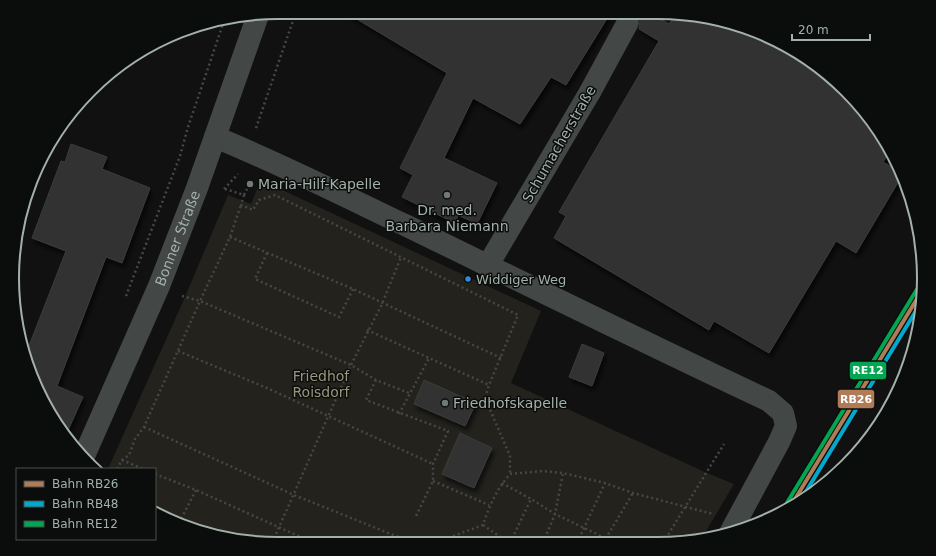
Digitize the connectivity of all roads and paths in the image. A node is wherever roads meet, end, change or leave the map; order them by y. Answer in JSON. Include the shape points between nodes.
{"nodes":[{"id":1,"x":294,"y":19,"type":"edge"},
{"id":2,"x":256,"y":20,"type":"edge"},
{"id":3,"x":628,"y":22,"type":"dead end"},
{"id":4,"x":223,"y":25,"type":"edge"},
{"id":5,"x":215,"y":137,"type":"junction"},
{"id":6,"x":248,"y":151,"type":"junction"},
{"id":7,"x":171,"y":178,"type":"dead end"},
{"id":8,"x":224,"y":189,"type":"dead end"},
{"id":9,"x":247,"y":189,"type":"dead end"},
{"id":10,"x":244,"y":196,"type":"junction"},
{"id":11,"x":241,"y":205,"type":"junction"},
{"id":12,"x":230,"y":237,"type":"junction"},
{"id":13,"x":267,"y":253,"type":"junction"},
{"id":14,"x":401,"y":257,"type":"junction"},
{"id":15,"x":488,"y":265,"type":"junction"},
{"id":16,"x":159,"y":286,"type":"junction"},
{"id":17,"x":352,"y":289,"type":"junction"},
{"id":18,"x":200,"y":301,"type":"junction"},
{"id":19,"x":382,"y":304,"type":"junction"},
{"id":20,"x":367,"y":330,"type":"junction"},
{"id":21,"x":178,"y":351,"type":"junction"},
{"id":22,"x":429,"y":358,"type":"junction"},
{"id":23,"x":501,"y":358,"type":"junction"},
{"id":24,"x":351,"y":365,"type":"junction"},
{"id":25,"x":376,"y":380,"type":"junction"},
{"id":26,"x":489,"y":385,"type":"junction"},
{"id":27,"x":409,"y":393,"type":"junction"},
{"id":28,"x":399,"y":414,"type":"junction"},
{"id":29,"x":329,"y":417,"type":"junction"},
{"id":30,"x":144,"y":427,"type":"junction"},
{"id":31,"x":724,"y":444,"type":"dead end"},
{"id":32,"x":86,"y":452,"type":"edge"},
{"id":33,"x":122,"y":460,"type":"junction"},
{"id":34,"x":433,"y":464,"type":"junction"},
{"id":35,"x":118,"y":468,"type":"edge"},
{"id":36,"x":141,"y":468,"type":"edge"},
{"id":37,"x":563,"y":473,"type":"junction"},
{"id":38,"x":156,"y":474,"type":"edge"},
{"id":39,"x":510,"y":474,"type":"junction"},
{"id":40,"x":433,"y":481,"type":"junction"},
{"id":41,"x":502,"y":483,"type":"junction"},
{"id":42,"x":605,"y":483,"type":"junction"},
{"id":43,"x":196,"y":490,"type":"junction"},
{"id":44,"x":633,"y":492,"type":"junction"},
{"id":45,"x":294,"y":495,"type":"junction"},
{"id":46,"x":531,"y":499,"type":"junction"},
{"id":47,"x":490,"y":505,"type":"junction"},
{"id":48,"x":686,"y":506,"type":"junction"},
{"id":49,"x":555,"y":514,"type":"junction"},
{"id":50,"x":416,"y":516,"type":"dead end"},
{"id":51,"x":183,"y":519,"type":"edge"},
{"id":52,"x":483,"y":525,"type":"junction"},
{"id":53,"x":735,"y":525,"type":"edge"},
{"id":54,"x":731,"y":526,"type":"edge"},
{"id":55,"x":279,"y":528,"type":"junction"},
{"id":56,"x":585,"y":529,"type":"junction"},
{"id":57,"x":667,"y":536,"type":"edge"},
{"id":58,"x":275,"y":537,"type":"edge"},
{"id":59,"x":300,"y":537,"type":"edge"},
{"id":60,"x":397,"y":537,"type":"edge"},
{"id":61,"x":451,"y":537,"type":"edge"},
{"id":62,"x":501,"y":537,"type":"edge"},
{"id":63,"x":513,"y":537,"type":"edge"},
{"id":64,"x":545,"y":537,"type":"edge"},
{"id":65,"x":580,"y":537,"type":"edge"},
{"id":66,"x":603,"y":537,"type":"edge"},
{"id":67,"x":606,"y":537,"type":"edge"}],
"edges":[{"from":1,"to":6,"type":"path"},
{"from":2,"to":5,"type":"street","name":"Bonner Straße"},
{"from":3,"to":15,"type":"street","name":"Schumacherstraße","via":[[590,92]]},
{"from":4,"to":7,"type":"path"},
{"from":5,"to":6,"type":"street"},
{"from":5,"to":16,"type":"street","name":"Bonner Straße"},
{"from":6,"to":15,"type":"street"},
{"from":8,"to":10,"type":"path"},
{"from":9,"to":10,"type":"path"},
{"from":10,"to":11,"type":"path"},
{"from":11,"to":12,"type":"path"},
{"from":11,"to":14,"type":"path","via":[[253,210],[259,200],[275,194]]},
{"from":12,"to":13,"type":"path"},
{"from":12,"to":18,"type":"path"},
{"from":13,"to":17,"type":"path"},
{"from":13,"to":17,"type":"path","via":[[255,279],[339,317]]},
{"from":14,"to":19,"type":"path"},
{"from":14,"to":23,"type":"path","via":[[518,316]]},
{"from":15,"to":53,"type":"street","via":[[769,401],[783,413],[786,426]]},
{"from":16,"to":18,"type":"path"},
{"from":16,"to":32,"type":"street","name":"Bonner Straße"},
{"from":17,"to":19,"type":"path"},
{"from":18,"to":21,"type":"path"},
{"from":18,"to":24,"type":"path"},
{"from":19,"to":20,"type":"path"},
{"from":19,"to":23,"type":"path"},
{"from":20,"to":22,"type":"path"},
{"from":20,"to":24,"type":"path"},
{"from":21,"to":29,"type":"path"},
{"from":21,"to":30,"type":"path"},
{"from":22,"to":26,"type":"path"},
{"from":22,"to":27,"type":"path"},
{"from":23,"to":26,"type":"path"},
{"from":24,"to":25,"type":"path"},
{"from":24,"to":29,"type":"path"},
{"from":25,"to":27,"type":"path"},
{"from":25,"to":28,"type":"path","via":[[366,400]]},
{"from":26,"to":39,"type":"path","via":[[485,398],[510,456]]},
{"from":27,"to":28,"type":"path"},
{"from":28,"to":34,"type":"path","via":[[448,431]]},
{"from":29,"to":34,"type":"path"},
{"from":29,"to":45,"type":"path"},
{"from":30,"to":33,"type":"path","via":[[128,455]]},
{"from":30,"to":45,"type":"path"},
{"from":31,"to":48,"type":"path"},
{"from":33,"to":35,"type":"path"},
{"from":33,"to":36,"type":"path"},
{"from":34,"to":40,"type":"path"},
{"from":37,"to":39,"type":"path","via":[[543,471]]},
{"from":37,"to":42,"type":"path"},
{"from":37,"to":49,"type":"path"},
{"from":38,"to":43,"type":"path"},
{"from":39,"to":41,"type":"path"},
{"from":40,"to":47,"type":"path"},
{"from":40,"to":50,"type":"path"},
{"from":41,"to":46,"type":"path"},
{"from":41,"to":47,"type":"path"},
{"from":42,"to":44,"type":"path"},
{"from":42,"to":56,"type":"path"},
{"from":43,"to":51,"type":"path"},
{"from":43,"to":55,"type":"path"},
{"from":44,"to":48,"type":"path"},
{"from":44,"to":67,"type":"path"},
{"from":45,"to":55,"type":"path"},
{"from":45,"to":60,"type":"path"},
{"from":46,"to":49,"type":"path"},
{"from":46,"to":63,"type":"path"},
{"from":47,"to":52,"type":"path"},
{"from":48,"to":54,"type":"path","via":[[717,515]]},
{"from":48,"to":57,"type":"path"},
{"from":49,"to":56,"type":"path"},
{"from":49,"to":64,"type":"path"},
{"from":52,"to":61,"type":"path"},
{"from":52,"to":62,"type":"path"},
{"from":55,"to":58,"type":"path"},
{"from":55,"to":59,"type":"path"},
{"from":56,"to":65,"type":"path"},
{"from":56,"to":66,"type":"path"}]}
